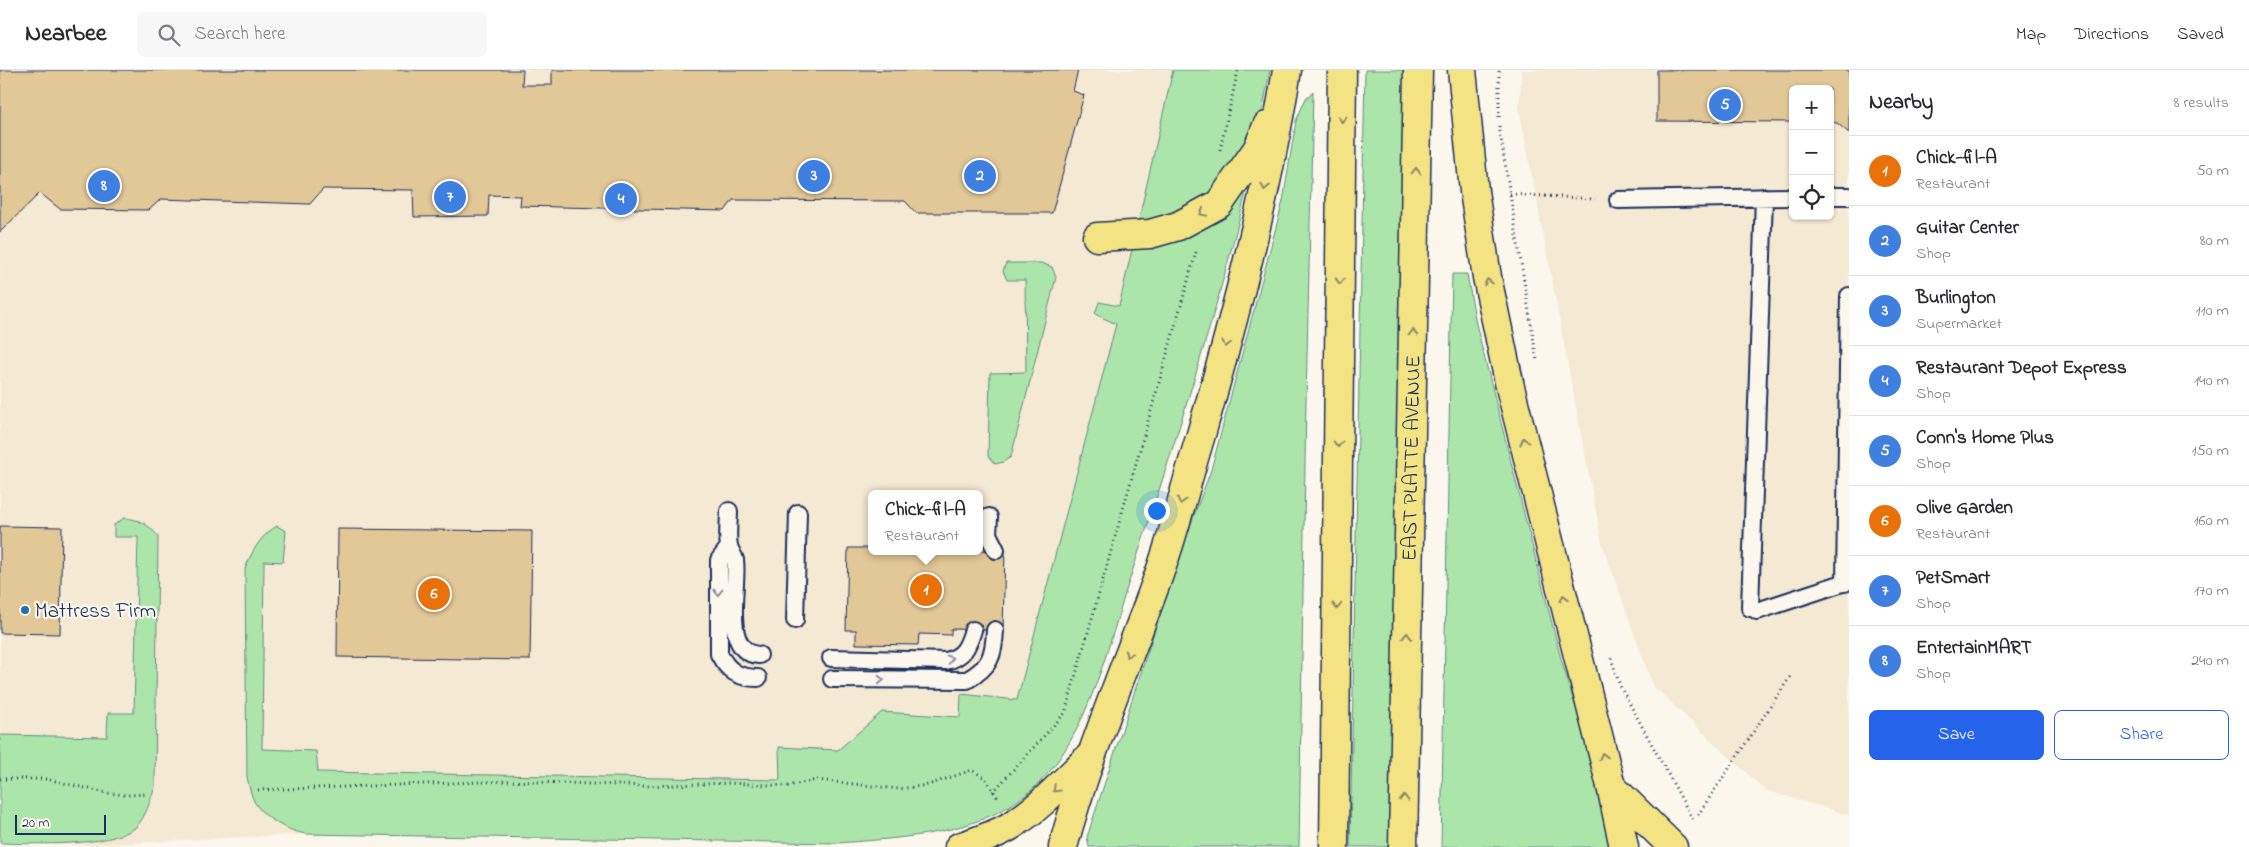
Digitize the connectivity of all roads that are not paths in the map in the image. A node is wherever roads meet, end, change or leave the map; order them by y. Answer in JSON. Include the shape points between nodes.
{"nodes":[{"id":1,"x":1342,"y":70,"type":"edge"},
{"id":2,"x":1418,"y":70,"type":"edge"},
{"id":3,"x":1462,"y":70,"type":"edge"},
{"id":4,"x":1285,"y":78,"type":"edge"},
{"id":5,"x":1834,"y":196,"type":"edge"},
{"id":6,"x":1849,"y":196,"type":"edge"},
{"id":7,"x":1789,"y":197,"type":"edge"},
{"id":8,"x":1764,"y":198,"type":"junction"},
{"id":9,"x":1618,"y":200,"type":"road end"},
{"id":10,"x":1097,"y":237,"type":"dead end"},
{"id":11,"x":1849,"y":296,"type":"edge"},
{"id":12,"x":729,"y":511,"type":"dead end"},
{"id":13,"x":798,"y":513,"type":"dead end"},
{"id":14,"x":989,"y":517,"type":"dead end"},
{"id":15,"x":984,"y":539,"type":"edge"},
{"id":16,"x":729,"y":546,"type":"junction"},
{"id":17,"x":996,"y":550,"type":"dead end"},
{"id":18,"x":1847,"y":582,"type":"edge"},
{"id":19,"x":795,"y":620,"type":"dead end"},
{"id":20,"x":973,"y":630,"type":"dead end"},
{"id":21,"x":995,"y":630,"type":"dead end"},
{"id":22,"x":759,"y":655,"type":"dead end"},
{"id":23,"x":831,"y":658,"type":"dead end"},
{"id":24,"x":758,"y":678,"type":"dead end"},
{"id":25,"x":832,"y":679,"type":"dead end"},
{"id":26,"x":1091,"y":755,"type":"junction"},
{"id":27,"x":1610,"y":786,"type":"junction"},
{"id":28,"x":959,"y":847,"type":"edge"},
{"id":29,"x":1063,"y":847,"type":"edge"},
{"id":30,"x":1334,"y":847,"type":"edge"},
{"id":31,"x":1403,"y":847,"type":"edge"},
{"id":32,"x":1624,"y":847,"type":"edge"},
{"id":33,"x":1673,"y":847,"type":"edge"}],
"edges":[{"from":1,"to":30,"type":"highway","one_way":true},
{"from":31,"to":2,"type":"highway","name":"EAST PLATTE AVENUE","one_way":true},
{"from":27,"to":3,"type":"highway","one_way":true,"via":[[1510,387],[1489,286],[1474,191]]},
{"from":4,"to":10,"type":"highway","one_way":true,"via":[[1258,148],[1219,204],[1178,226],[1150,234]]},
{"from":4,"to":26,"type":"highway","one_way":true,"via":[[1250,253],[1213,392],[1163,562]]},
{"from":5,"to":6,"type":"lane"},
{"from":7,"to":8,"type":"lane"},
{"from":8,"to":9,"type":"lane"},
{"from":8,"to":18,"type":"lane","via":[[1754,609]]},
{"from":11,"to":18,"type":"lane"},
{"from":12,"to":16,"type":"lane"},
{"from":13,"to":19,"type":"lane"},
{"from":14,"to":15,"type":"lane"},
{"from":15,"to":17,"type":"lane"},
{"from":16,"to":22,"type":"lane","via":[[735,560],[738,642],[752,655]]},
{"from":16,"to":24,"type":"lane","one_way":true,"via":[[719,560],[719,654],[735,674]]},
{"from":23,"to":20,"type":"lane","one_way":true,"via":[[946,661],[964,652]]},
{"from":25,"to":21,"type":"lane","one_way":true,"via":[[967,680],[982,672],[990,660]]},
{"from":26,"to":28,"type":"highway","one_way":true,"via":[[1044,800],[1013,824]]},
{"from":26,"to":29,"type":"highway"},
{"from":27,"to":32,"type":"highway"},
{"from":27,"to":33,"type":"highway"}]}
